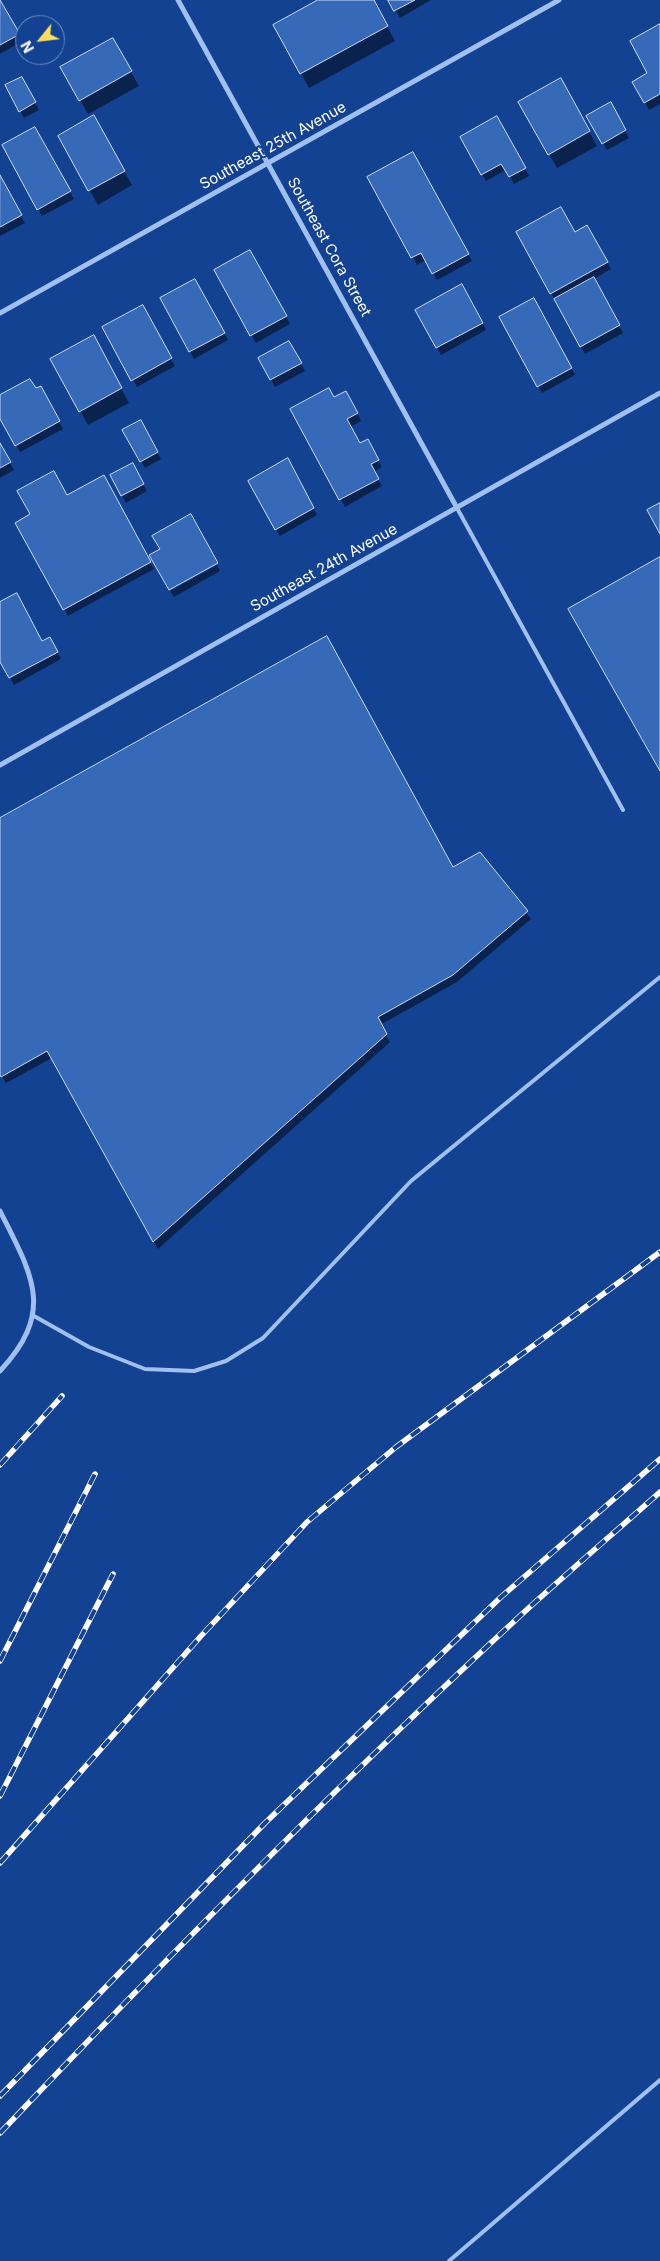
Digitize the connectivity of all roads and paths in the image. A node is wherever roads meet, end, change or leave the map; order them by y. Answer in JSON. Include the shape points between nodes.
{"nodes":[{"id":1,"x":178,"y":0,"type":"edge"},
{"id":2,"x":559,"y":0,"type":"edge"},
{"id":3,"x":269,"y":163,"type":"junction"},
{"id":4,"x":0,"y":313,"type":"edge"},
{"id":5,"x":660,"y":393,"type":"edge"},
{"id":6,"x":457,"y":508,"type":"junction"},
{"id":7,"x":0,"y":765,"type":"edge"},
{"id":8,"x":623,"y":810,"type":"dead end"},
{"id":9,"x":660,"y":977,"type":"edge"},
{"id":10,"x":0,"y":1211,"type":"edge"},
{"id":11,"x":34,"y":1316,"type":"junction"},
{"id":12,"x":0,"y":1371,"type":"edge"},
{"id":13,"x":660,"y":2080,"type":"edge"},
{"id":14,"x":449,"y":2261,"type":"edge"}],
"edges":[{"from":1,"to":3,"type":"street","name":"Southeast Cora Street"},
{"from":2,"to":3,"type":"street","name":"Southeast 25th Avenue"},
{"from":3,"to":4,"type":"street","name":"Southeast 25th Avenue"},
{"from":3,"to":6,"type":"street","name":"Southeast Cora Street"},
{"from":5,"to":6,"type":"street","name":"Southeast 24th Avenue"},
{"from":6,"to":7,"type":"street","name":"Southeast 24th Avenue"},
{"from":6,"to":8,"type":"lane"},
{"from":9,"to":11,"type":"lane","via":[[411,1181],[263,1338],[226,1361],[194,1371],[146,1369],[89,1347]]},
{"from":10,"to":11,"type":"street","via":[[27,1266]]},
{"from":11,"to":12,"type":"street","via":[[17,1352]]},
{"from":13,"to":14,"type":"lane"}]}
